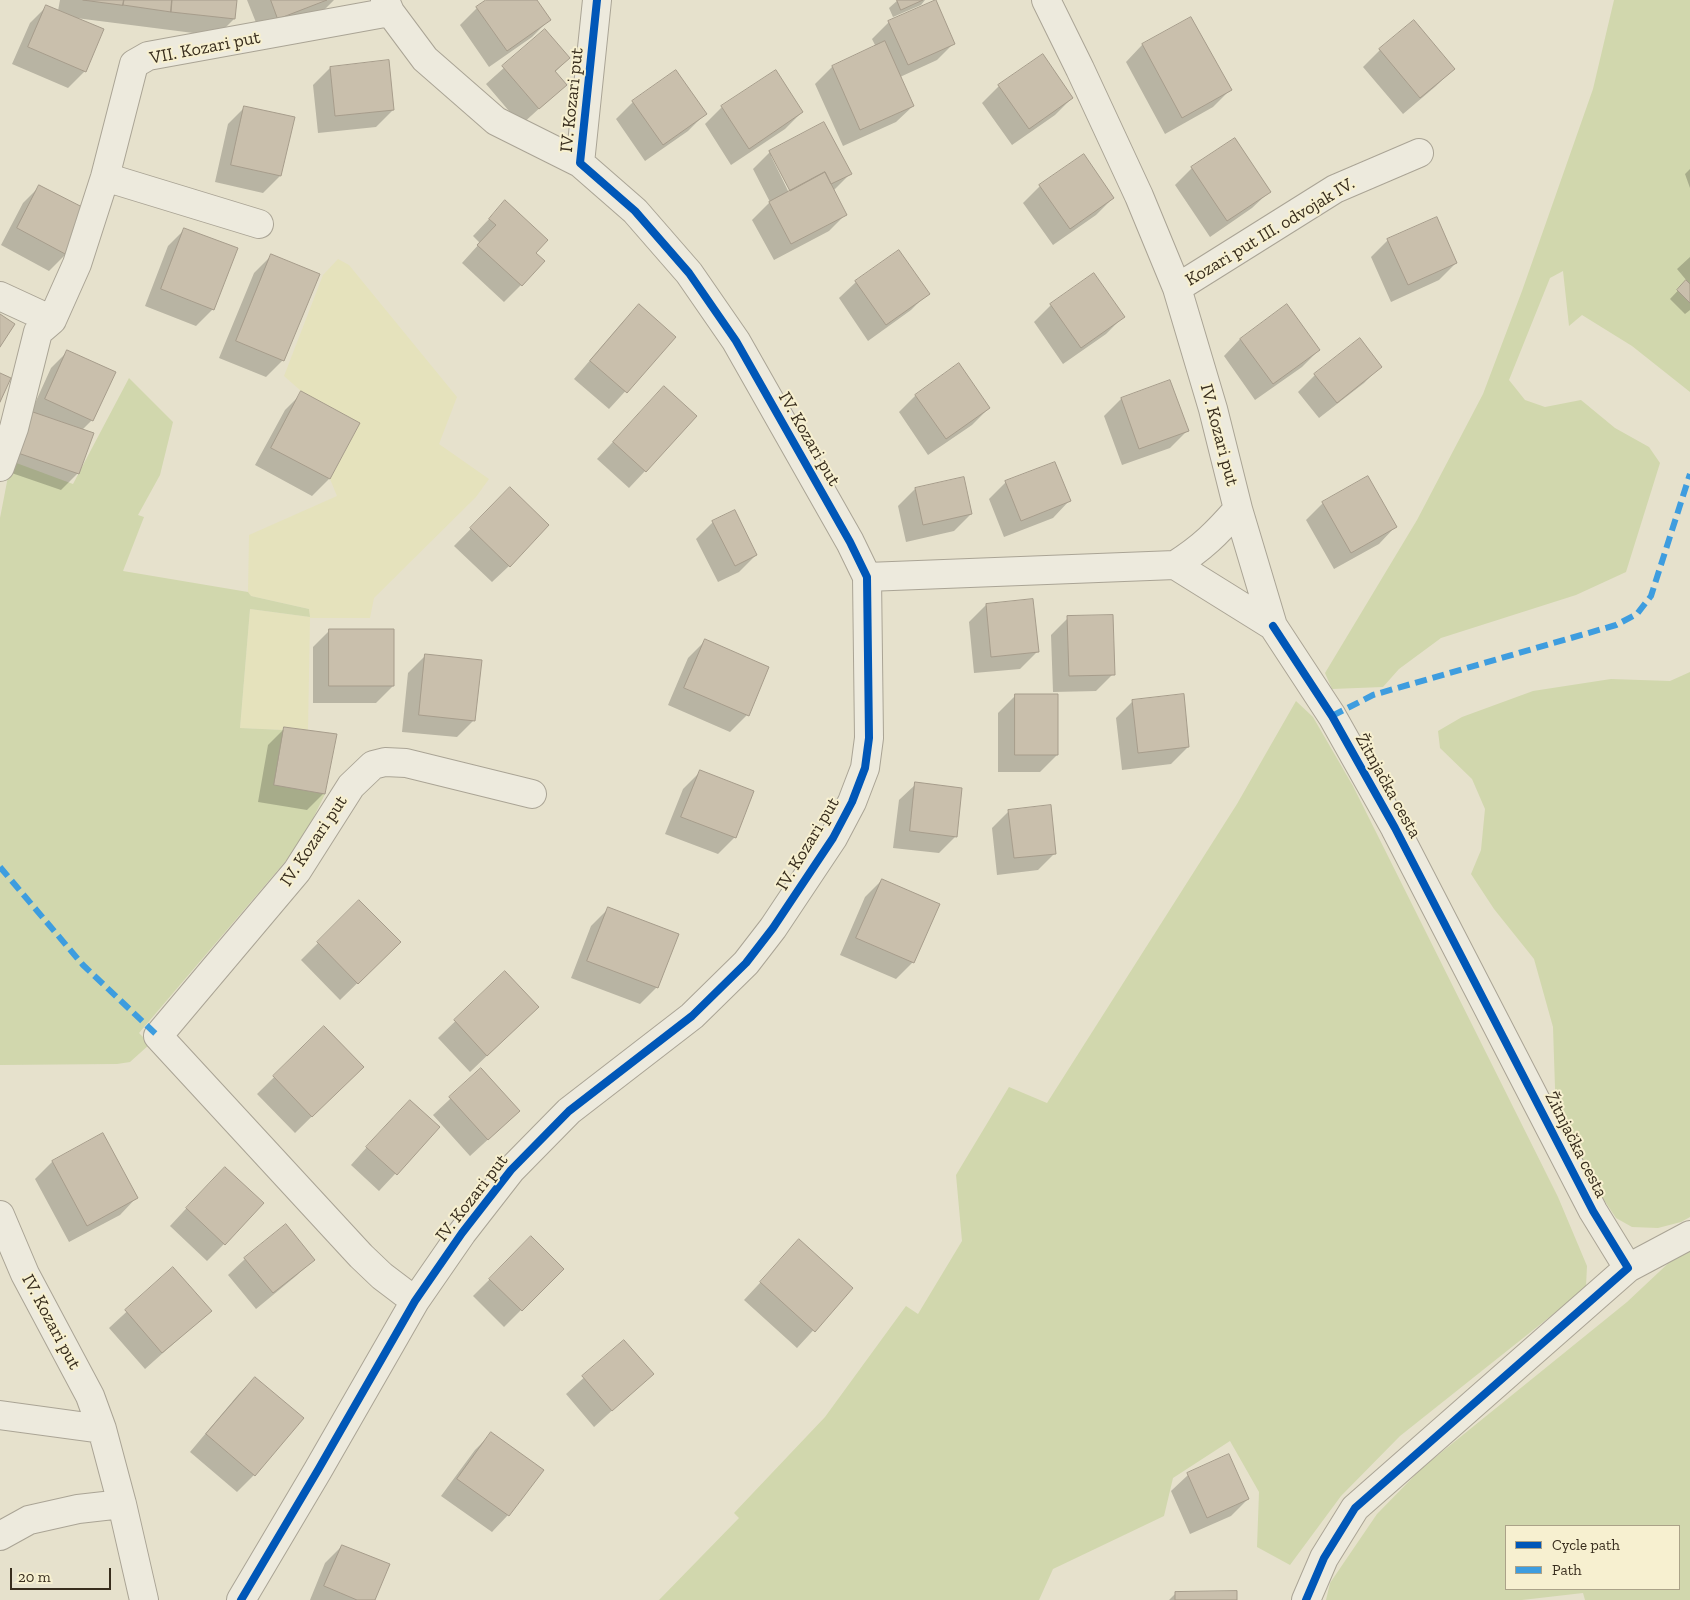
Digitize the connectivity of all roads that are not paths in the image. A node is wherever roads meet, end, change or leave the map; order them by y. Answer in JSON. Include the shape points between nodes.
{"nodes":[{"id":1,"x":597,"y":0,"type":"edge"},
{"id":2,"x":1046,"y":0,"type":"edge"},
{"id":3,"x":387,"y":6,"type":"edge"},
{"id":4,"x":1419,"y":153,"type":"dead end"},
{"id":5,"x":580,"y":163,"type":"junction"},
{"id":6,"x":105,"y":177,"type":"junction"},
{"id":7,"x":259,"y":224,"type":"dead end"},
{"id":8,"x":1177,"y":288,"type":"junction"},
{"id":9,"x":0,"y":296,"type":"edge"},
{"id":10,"x":52,"y":320,"type":"junction"},
{"id":11,"x":0,"y":468,"type":"edge"},
{"id":12,"x":1238,"y":509,"type":"junction"},
{"id":13,"x":1175,"y":565,"type":"junction"},
{"id":14,"x":866,"y":576,"type":"junction"},
{"id":15,"x":1273,"y":626,"type":"junction"},
{"id":16,"x":532,"y":794,"type":"dead end"},
{"id":17,"x":0,"y":1215,"type":"edge"},
{"id":18,"x":1690,"y":1235,"type":"edge"},
{"id":19,"x":1628,"y":1268,"type":"junction"},
{"id":20,"x":415,"y":1301,"type":"junction"},
{"id":21,"x":0,"y":1416,"type":"edge"},
{"id":22,"x":102,"y":1429,"type":"junction"},
{"id":23,"x":122,"y":1504,"type":"junction"},
{"id":24,"x":0,"y":1536,"type":"edge"},
{"id":25,"x":144,"y":1600,"type":"edge"},
{"id":26,"x":241,"y":1600,"type":"edge"},
{"id":27,"x":1306,"y":1600,"type":"edge"}],
"edges":[{"from":1,"to":5,"type":"street","name":"IV. Kozari put"},
{"from":2,"to":8,"type":"street","name":"IV. Kozari put","via":[[1139,196]]},
{"from":3,"to":5,"type":"street","name":"VII. Kozari put","via":[[425,60],[496,121]]},
{"from":3,"to":6,"type":"street","name":"VII. Kozari put","via":[[148,56],[134,64]]},
{"from":4,"to":8,"type":"street","name":"Kozari put III. odvojak IV.","via":[[1335,189]]},
{"from":5,"to":14,"type":"street","name":"IV. Kozari put","via":[[635,211],[689,273],[740,349],[850,542]]},
{"from":6,"to":7,"type":"street"},
{"from":6,"to":10,"type":"street","name":"VII. Kozari put","via":[[77,264]]},
{"from":8,"to":12,"type":"street","name":"IV. Kozari put","via":[[1213,409]]},
{"from":9,"to":10,"type":"street"},
{"from":10,"to":11,"type":"street","name":"VII. Kozari put","via":[[38,332],[14,428]]},
{"from":12,"to":13,"type":"street","name":"IV. Kozari put","via":[[1196,552]]},
{"from":12,"to":15,"type":"street"},
{"from":13,"to":14,"type":"street","name":"IV. Kozari put"},
{"from":13,"to":15,"type":"street"},
{"from":14,"to":20,"type":"street","name":"IV. Kozari put","via":[[869,738],[865,768],[833,838],[773,928],[746,962],[692,1016],[569,1111],[511,1170]]},
{"from":15,"to":19,"type":"street","name":"Žitnjačka cesta","via":[[1332,716],[1395,828],[1593,1211]]},
{"from":16,"to":20,"type":"street","name":"IV. Kozari put","via":[[406,763],[373,765],[351,786],[297,872],[158,1036],[361,1256]]},
{"from":17,"to":22,"type":"street","name":"IV. Kozari put","via":[[25,1274],[90,1396]]},
{"from":18,"to":19,"type":"street"},
{"from":19,"to":27,"type":"street","via":[[1355,1508],[1324,1558]]},
{"from":20,"to":26,"type":"street","name":"IV. Kozari put"},
{"from":21,"to":22,"type":"street"},
{"from":22,"to":23,"type":"street","name":"IV. Kozari put"},
{"from":23,"to":24,"type":"street","via":[[78,1509],[29,1520]]},
{"from":23,"to":25,"type":"street","name":"IV. Kozari put"}]}
